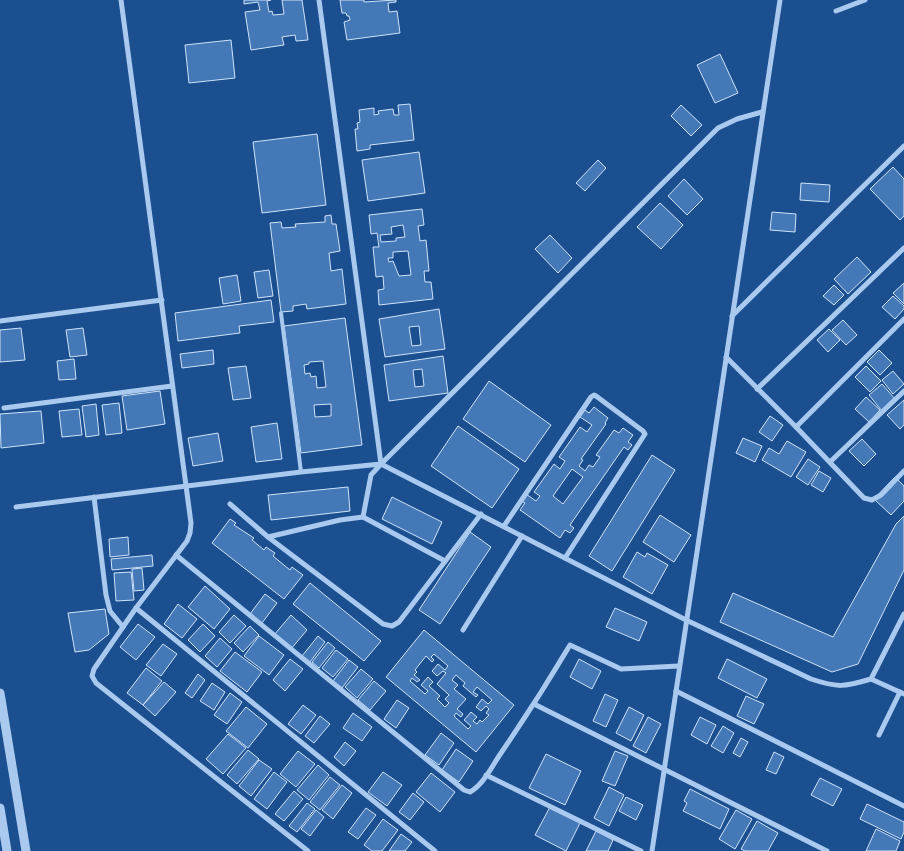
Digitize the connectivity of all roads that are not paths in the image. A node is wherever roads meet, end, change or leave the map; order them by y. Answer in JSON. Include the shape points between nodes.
{"nodes":[{"id":1,"x":121,"y":0,"type":"edge"},
{"id":2,"x":319,"y":0,"type":"edge"},
{"id":3,"x":780,"y":0,"type":"edge"},
{"id":4,"x":865,"y":0,"type":"edge"},
{"id":5,"x":836,"y":11,"type":"dead end"},
{"id":6,"x":762,"y":112,"type":"junction"},
{"id":7,"x":904,"y":146,"type":"edge"},
{"id":8,"x":904,"y":248,"type":"edge"},
{"id":9,"x":162,"y":300,"type":"junction"},
{"id":10,"x":281,"y":313,"type":"dead end"},
{"id":11,"x":732,"y":316,"type":"junction"},
{"id":12,"x":904,"y":319,"type":"edge"},
{"id":13,"x":0,"y":321,"type":"edge"},
{"id":14,"x":726,"y":357,"type":"junction"},
{"id":15,"x":172,"y":386,"type":"junction"},
{"id":16,"x":758,"y":389,"type":"junction"},
{"id":17,"x":904,"y":391,"type":"edge"},
{"id":18,"x":4,"y":408,"type":"dead end"},
{"id":19,"x":796,"y":427,"type":"junction"},
{"id":20,"x":830,"y":462,"type":"junction"},
{"id":21,"x":381,"y":464,"type":"junction"},
{"id":22,"x":904,"y":471,"type":"edge"},
{"id":23,"x":301,"y":472,"type":"junction"},
{"id":24,"x":186,"y":486,"type":"junction"},
{"id":25,"x":94,"y":497,"type":"junction"},
{"id":26,"x":230,"y":504,"type":"dead end"},
{"id":27,"x":16,"y":507,"type":"dead end"},
{"id":28,"x":481,"y":514,"type":"junction"},
{"id":29,"x":363,"y":517,"type":"junction"},
{"id":30,"x":504,"y":526,"type":"junction"},
{"id":31,"x":522,"y":536,"type":"junction"},
{"id":32,"x":268,"y":537,"type":"junction"},
{"id":33,"x":176,"y":555,"type":"junction"},
{"id":34,"x":565,"y":558,"type":"junction"},
{"id":35,"x":445,"y":561,"type":"junction"},
{"id":36,"x":136,"y":608,"type":"junction"},
{"id":37,"x":904,"y":614,"type":"edge"},
{"id":38,"x":686,"y":620,"type":"junction"},
{"id":39,"x":123,"y":628,"type":"junction"},
{"id":40,"x":463,"y":630,"type":"dead end"},
{"id":41,"x":679,"y":666,"type":"junction"},
{"id":42,"x":871,"y":679,"type":"junction"},
{"id":43,"x":676,"y":691,"type":"junction"},
{"id":44,"x":0,"y":693,"type":"edge"},
{"id":45,"x":902,"y":693,"type":"edge"},
{"id":46,"x":534,"y":704,"type":"junction"},
{"id":47,"x":879,"y":735,"type":"dead end"},
{"id":48,"x":665,"y":771,"type":"junction"},
{"id":49,"x":486,"y":775,"type":"junction"},
{"id":50,"x":904,"y":806,"type":"edge"},
{"id":51,"x":0,"y":808,"type":"edge"},
{"id":52,"x":7,"y":851,"type":"edge"},
{"id":53,"x":26,"y":851,"type":"edge"},
{"id":54,"x":308,"y":851,"type":"edge"},
{"id":55,"x":436,"y":851,"type":"edge"},
{"id":56,"x":641,"y":851,"type":"edge"},
{"id":57,"x":652,"y":851,"type":"edge"},
{"id":58,"x":828,"y":851,"type":"edge"}],
"edges":[{"from":1,"to":9,"type":"street"},
{"from":2,"to":21,"type":"street"},
{"from":3,"to":6,"type":"street"},
{"from":4,"to":5,"type":"street"},
{"from":6,"to":11,"type":"street"},
{"from":6,"to":21,"type":"street","via":[[718,128]]},
{"from":7,"to":11,"type":"street"},
{"from":8,"to":16,"type":"street"},
{"from":9,"to":13,"type":"street"},
{"from":9,"to":15,"type":"street"},
{"from":10,"to":23,"type":"lane"},
{"from":11,"to":14,"type":"street"},
{"from":12,"to":19,"type":"street"},
{"from":14,"to":16,"type":"street"},
{"from":14,"to":38,"type":"street"},
{"from":15,"to":18,"type":"street"},
{"from":15,"to":24,"type":"street"},
{"from":16,"to":19,"type":"street"},
{"from":17,"to":20,"type":"street"},
{"from":19,"to":20,"type":"street"},
{"from":20,"to":22,"type":"street","via":[[864,498],[872,500]]},
{"from":21,"to":23,"type":"street"},
{"from":21,"to":28,"type":"street"},
{"from":21,"to":29,"type":"street","via":[[371,475]]},
{"from":23,"to":24,"type":"street"},
{"from":24,"to":25,"type":"street"},
{"from":24,"to":33,"type":"street","via":[[190,533]]},
{"from":25,"to":27,"type":"street"},
{"from":25,"to":39,"type":"street","via":[[106,595],[110,611]]},
{"from":26,"to":32,"type":"street"},
{"from":28,"to":30,"type":"street"},
{"from":28,"to":35,"type":"street"},
{"from":29,"to":32,"type":"street"},
{"from":29,"to":35,"type":"street"},
{"from":30,"to":31,"type":"street"},
{"from":30,"to":34,"type":"street","via":[[591,397],[596,396],[644,434]]},
{"from":31,"to":34,"type":"street"},
{"from":31,"to":40,"type":"street"},
{"from":32,"to":35,"type":"street","via":[[384,624],[392,626],[399,622]]},
{"from":33,"to":36,"type":"street"},
{"from":33,"to":49,"type":"street","via":[[464,790],[476,789]]},
{"from":34,"to":38,"type":"street"},
{"from":36,"to":39,"type":"street"},
{"from":36,"to":55,"type":"street"},
{"from":37,"to":42,"type":"street"},
{"from":38,"to":41,"type":"street"},
{"from":38,"to":42,"type":"street","via":[[829,685],[848,686]]},
{"from":39,"to":54,"type":"street","via":[[94,670],[92,676],[96,682]]},
{"from":41,"to":43,"type":"street"},
{"from":41,"to":46,"type":"street","via":[[621,669],[570,646]]},
{"from":42,"to":45,"type":"street"},
{"from":43,"to":48,"type":"street"},
{"from":43,"to":50,"type":"street"},
{"from":44,"to":53,"type":"street"},
{"from":45,"to":47,"type":"street"},
{"from":46,"to":48,"type":"street"},
{"from":46,"to":49,"type":"street"},
{"from":48,"to":57,"type":"street"},
{"from":48,"to":58,"type":"street"},
{"from":49,"to":56,"type":"street"},
{"from":51,"to":52,"type":"street"}]}
